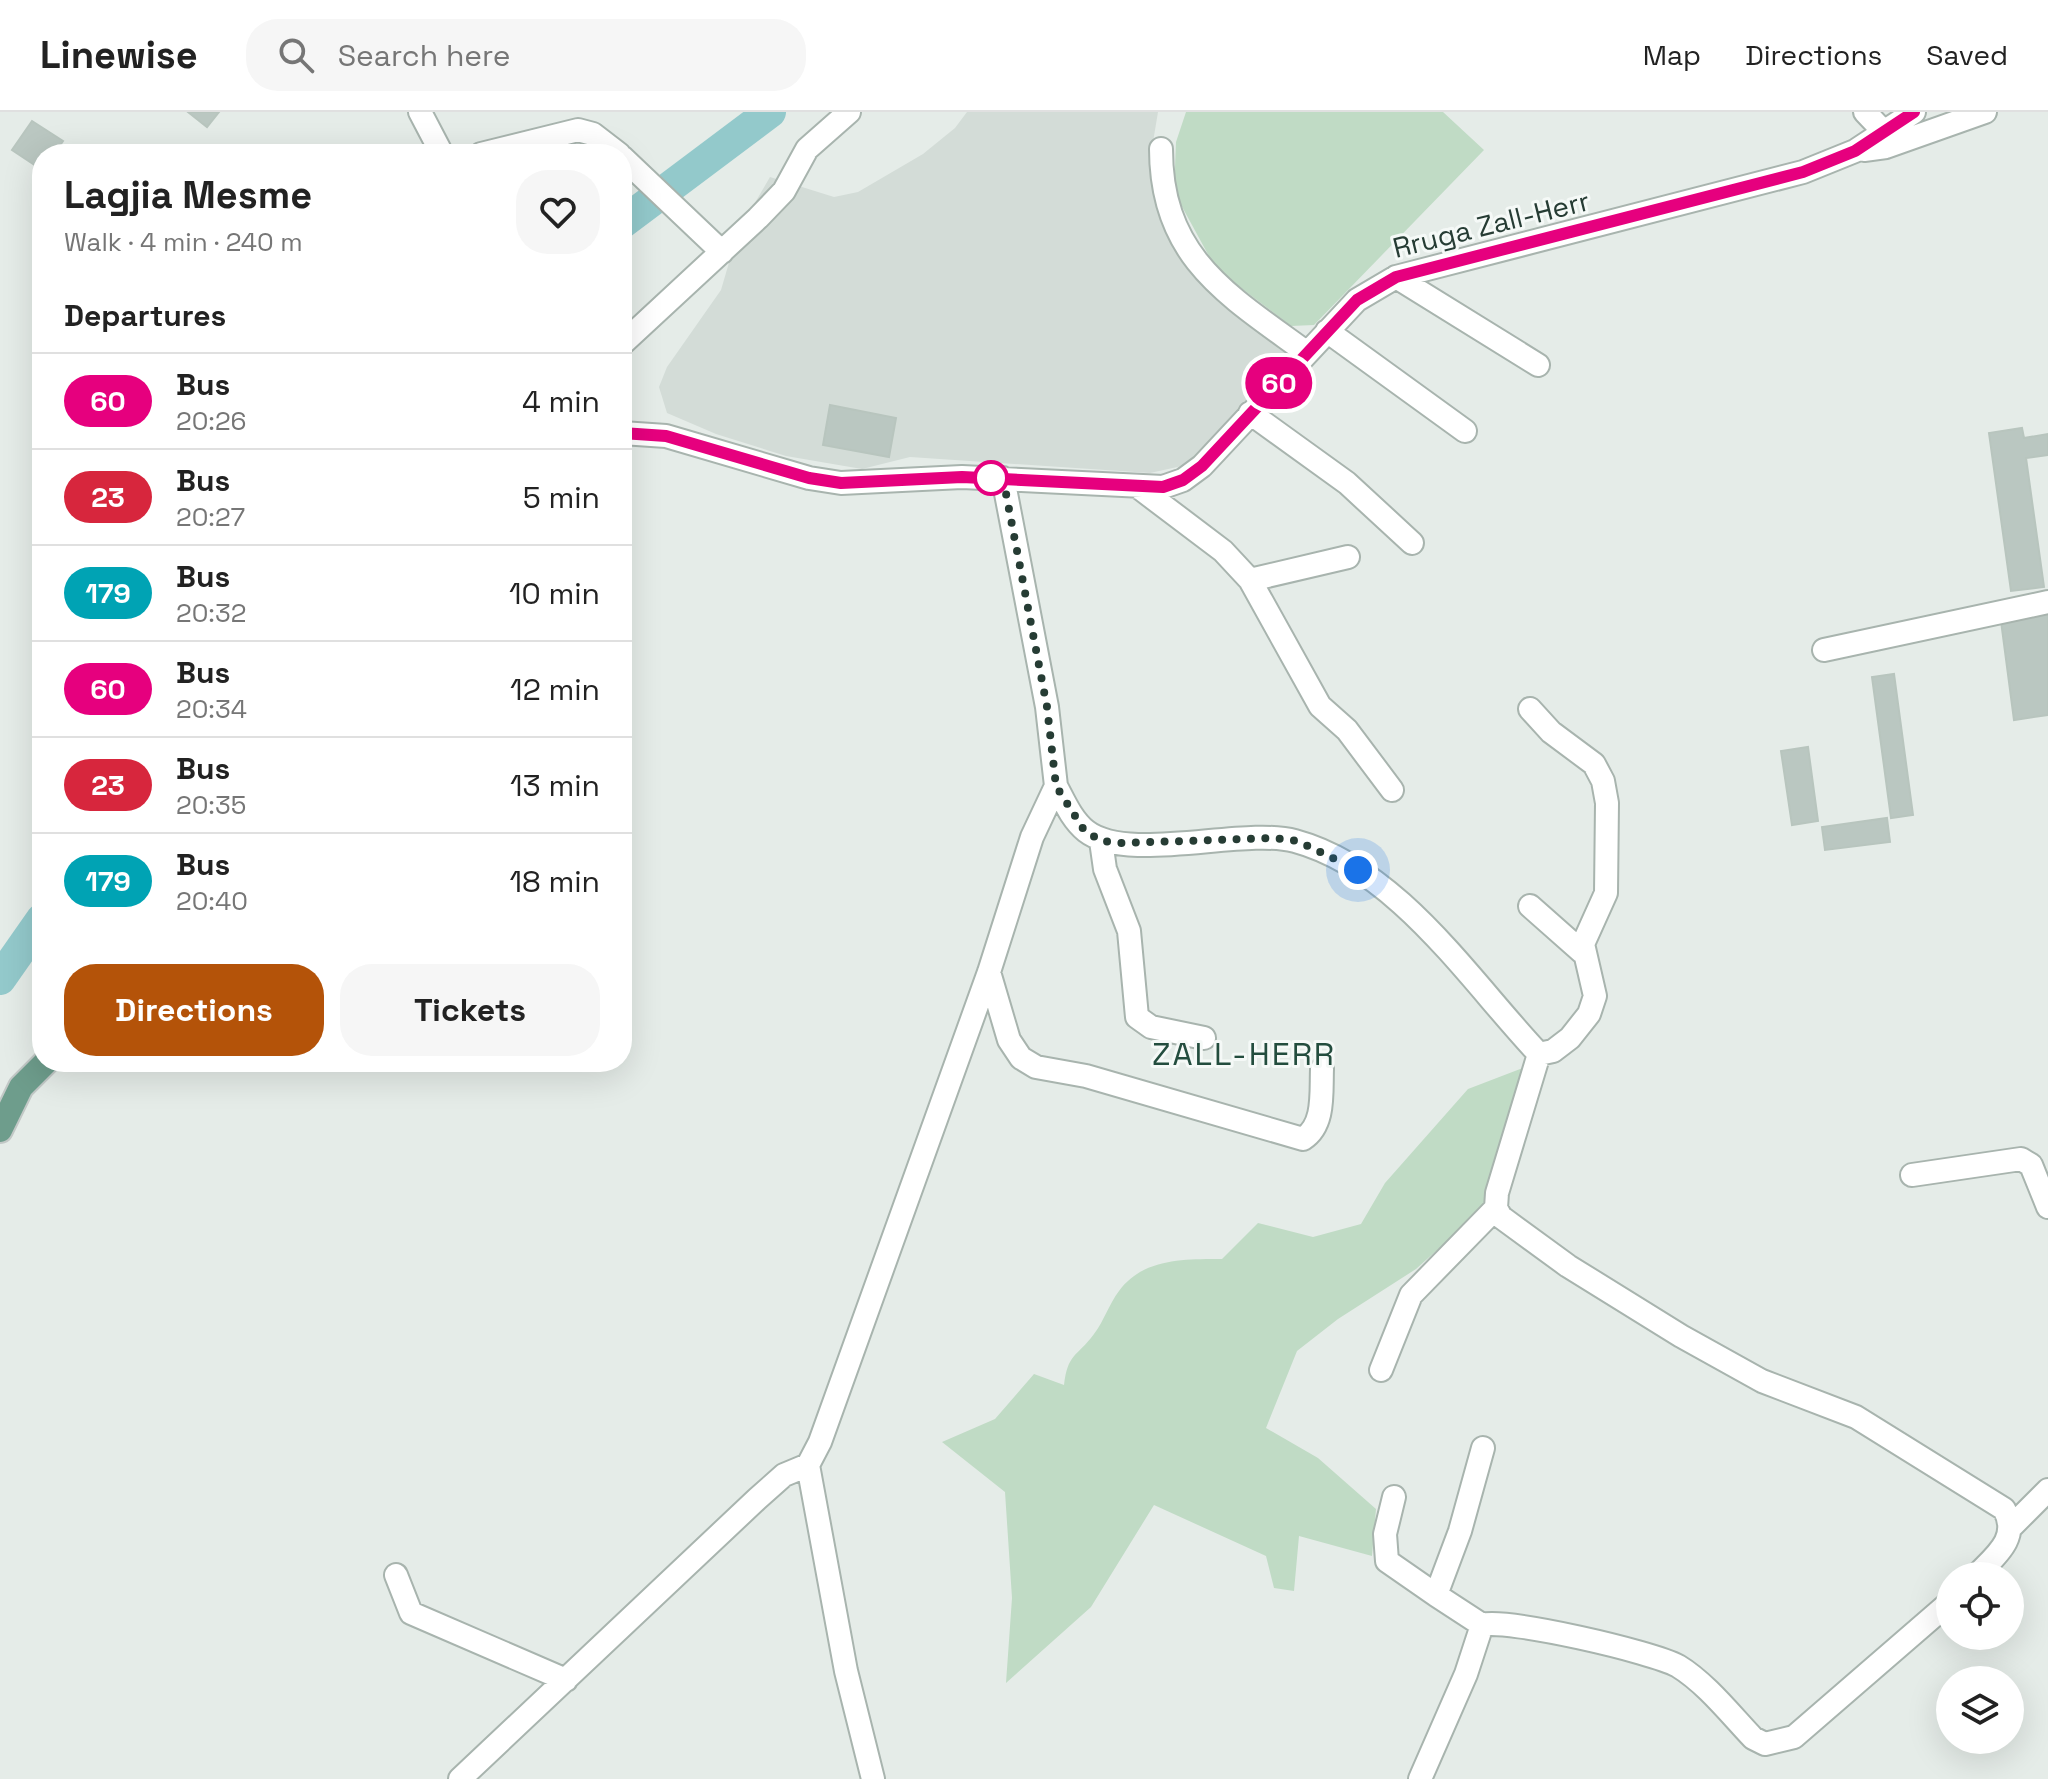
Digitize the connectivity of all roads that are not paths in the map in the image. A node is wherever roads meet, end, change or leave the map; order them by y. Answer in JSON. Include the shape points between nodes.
{"nodes":[{"id":1,"x":420,"y":112,"type":"edge"},
{"id":2,"x":849,"y":112,"type":"edge"},
{"id":3,"x":1865,"y":112,"type":"edge"},
{"id":4,"x":1914,"y":112,"type":"edge"},
{"id":5,"x":1985,"y":112,"type":"edge"},
{"id":6,"x":1884,"y":132,"type":"junction"},
{"id":7,"x":437,"y":144,"type":"edge"},
{"id":8,"x":521,"y":144,"type":"edge"},
{"id":9,"x":603,"y":144,"type":"edge"},
{"id":10,"x":1161,"y":149,"type":"dead end"},
{"id":11,"x":1855,"y":151,"type":"junction"},
{"id":12,"x":632,"y":166,"type":"edge"},
{"id":13,"x":722,"y":252,"type":"junction"},
{"id":14,"x":1396,"y":277,"type":"junction"},
{"id":15,"x":1327,"y":331,"type":"junction"},
{"id":16,"x":632,"y":335,"type":"edge"},
{"id":17,"x":1307,"y":353,"type":"junction"},
{"id":18,"x":1538,"y":365,"type":"dead end"},
{"id":19,"x":1250,"y":413,"type":"junction"},
{"id":20,"x":1465,"y":431,"type":"dead end"},
{"id":21,"x":632,"y":434,"type":"edge"},
{"id":22,"x":1003,"y":478,"type":"junction"},
{"id":23,"x":1141,"y":489,"type":"junction"},
{"id":24,"x":1412,"y":543,"type":"dead end"},
{"id":25,"x":1348,"y":557,"type":"dead end"},
{"id":26,"x":1250,"y":580,"type":"junction"},
{"id":27,"x":2048,"y":602,"type":"edge"},
{"id":28,"x":1824,"y":650,"type":"dead end"},
{"id":29,"x":1530,"y":709,"type":"dead end"},
{"id":30,"x":1056,"y":786,"type":"junction"},
{"id":31,"x":1392,"y":790,"type":"dead end"},
{"id":32,"x":1101,"y":841,"type":"junction"},
{"id":33,"x":1530,"y":906,"type":"dead end"},
{"id":34,"x":1582,"y":952,"type":"junction"},
{"id":35,"x":989,"y":972,"type":"junction"},
{"id":36,"x":1204,"y":1038,"type":"dead end"},
{"id":37,"x":1539,"y":1054,"type":"junction"},
{"id":38,"x":1322,"y":1069,"type":"dead end"},
{"id":39,"x":36,"y":1072,"type":"edge"},
{"id":40,"x":0,"y":1130,"type":"edge"},
{"id":41,"x":1912,"y":1175,"type":"dead end"},
{"id":42,"x":2048,"y":1207,"type":"edge"},
{"id":43,"x":1496,"y":1208,"type":"junction"},
{"id":44,"x":1381,"y":1370,"type":"dead end"},
{"id":45,"x":1483,"y":1448,"type":"dead end"},
{"id":46,"x":808,"y":1465,"type":"junction"},
{"id":47,"x":2048,"y":1490,"type":"edge"},
{"id":48,"x":1394,"y":1497,"type":"dead end"},
{"id":49,"x":2011,"y":1527,"type":"junction"},
{"id":50,"x":1989,"y":1562,"type":"edge"},
{"id":51,"x":396,"y":1575,"type":"dead end"},
{"id":52,"x":1436,"y":1595,"type":"junction"},
{"id":53,"x":1936,"y":1615,"type":"edge"},
{"id":54,"x":1482,"y":1625,"type":"junction"},
{"id":55,"x":566,"y":1680,"type":"junction"},
{"id":56,"x":460,"y":1779,"type":"edge"},
{"id":57,"x":873,"y":1779,"type":"edge"},
{"id":58,"x":1420,"y":1779,"type":"edge"}],
"edges":[{"from":1,"to":7,"type":"street"},
{"from":2,"to":13,"type":"street","via":[[807,149],[784,191]]},
{"from":3,"to":6,"type":"street"},
{"from":4,"to":6,"type":"street","name":"Rruga Zall-Herr"},
{"from":5,"to":11,"type":"street","via":[[1886,147]]},
{"from":6,"to":11,"type":"street","name":"Rruga Zall-Herr"},
{"from":8,"to":9,"type":"street","via":[[578,130]]},
{"from":10,"to":17,"type":"street","via":[[1161,183],[1169,212],[1201,268]]},
{"from":11,"to":14,"type":"street","name":"Rruga Zall-Herr","via":[[1756,186]]},
{"from":12,"to":13,"type":"street"},
{"from":13,"to":16,"type":"street"},
{"from":14,"to":15,"type":"street","name":"Rruga Zall-Herr","via":[[1357,300]]},
{"from":14,"to":18,"type":"street"},
{"from":15,"to":17,"type":"street","name":"Rruga Zall-Herr"},
{"from":15,"to":20,"type":"street"},
{"from":17,"to":19,"type":"street","name":"Rruga Zall-Herr"},
{"from":19,"to":23,"type":"street","name":"Rruga Zall-Herr","via":[[1183,480]]},
{"from":19,"to":24,"type":"street","via":[[1347,483]]},
{"from":21,"to":22,"type":"street","name":"Rruga Zall-Herr","via":[[666,436],[841,483]]},
{"from":22,"to":23,"type":"street","name":"Rruga Zall-Herr"},
{"from":22,"to":30,"type":"street","via":[[1047,707]]},
{"from":23,"to":26,"type":"street","via":[[1223,551]]},
{"from":25,"to":26,"type":"street"},
{"from":26,"to":31,"type":"street","via":[[1320,706],[1347,730]]},
{"from":27,"to":28,"type":"street"},
{"from":29,"to":34,"type":"street","via":[[1594,764],[1603,781],[1606,893]]},
{"from":30,"to":32,"type":"street","via":[[1084,830]]},
{"from":30,"to":35,"type":"street","via":[[1032,837]]},
{"from":32,"to":36,"type":"street","via":[[1105,869],[1129,931],[1137,1017],[1151,1027]]},
{"from":32,"to":37,"type":"street","via":[[1275,838],[1297,841],[1358,870],[1393,893]]},
{"from":33,"to":34,"type":"street"},
{"from":34,"to":37,"type":"street","via":[[1595,996],[1589,1014],[1570,1038]]},
{"from":35,"to":38,"type":"street","via":[[1009,1040],[1021,1058],[1036,1067],[1086,1076],[1303,1139],[1313,1133],[1319,1119]]},
{"from":35,"to":46,"type":"street"},
{"from":37,"to":43,"type":"street","via":[[1509,1146]]},
{"from":39,"to":40,"type":"main road","via":[[21,1087]]},
{"from":41,"to":42,"type":"street","via":[[2021,1159],[2031,1165]]},
{"from":43,"to":44,"type":"street","via":[[1411,1295]]},
{"from":43,"to":49,"type":"street","via":[[1568,1266],[1681,1336],[1762,1381],[1856,1417],[2004,1509]]},
{"from":45,"to":52,"type":"street"},
{"from":46,"to":55,"type":"street","via":[[784,1475]]},
{"from":46,"to":57,"type":"street","via":[[846,1671]]},
{"from":47,"to":49,"type":"street"},
{"from":48,"to":52,"type":"street","via":[[1385,1534],[1387,1561]]},
{"from":49,"to":50,"type":"street","via":[[2005,1545]]},
{"from":51,"to":55,"type":"street","via":[[411,1613]]},
{"from":52,"to":54,"type":"street"},
{"from":53,"to":54,"type":"street","via":[[1837,1703],[1779,1744],[1753,1738],[1678,1666],[1505,1623]]},
{"from":54,"to":58,"type":"street"},
{"from":55,"to":56,"type":"street"}]}
